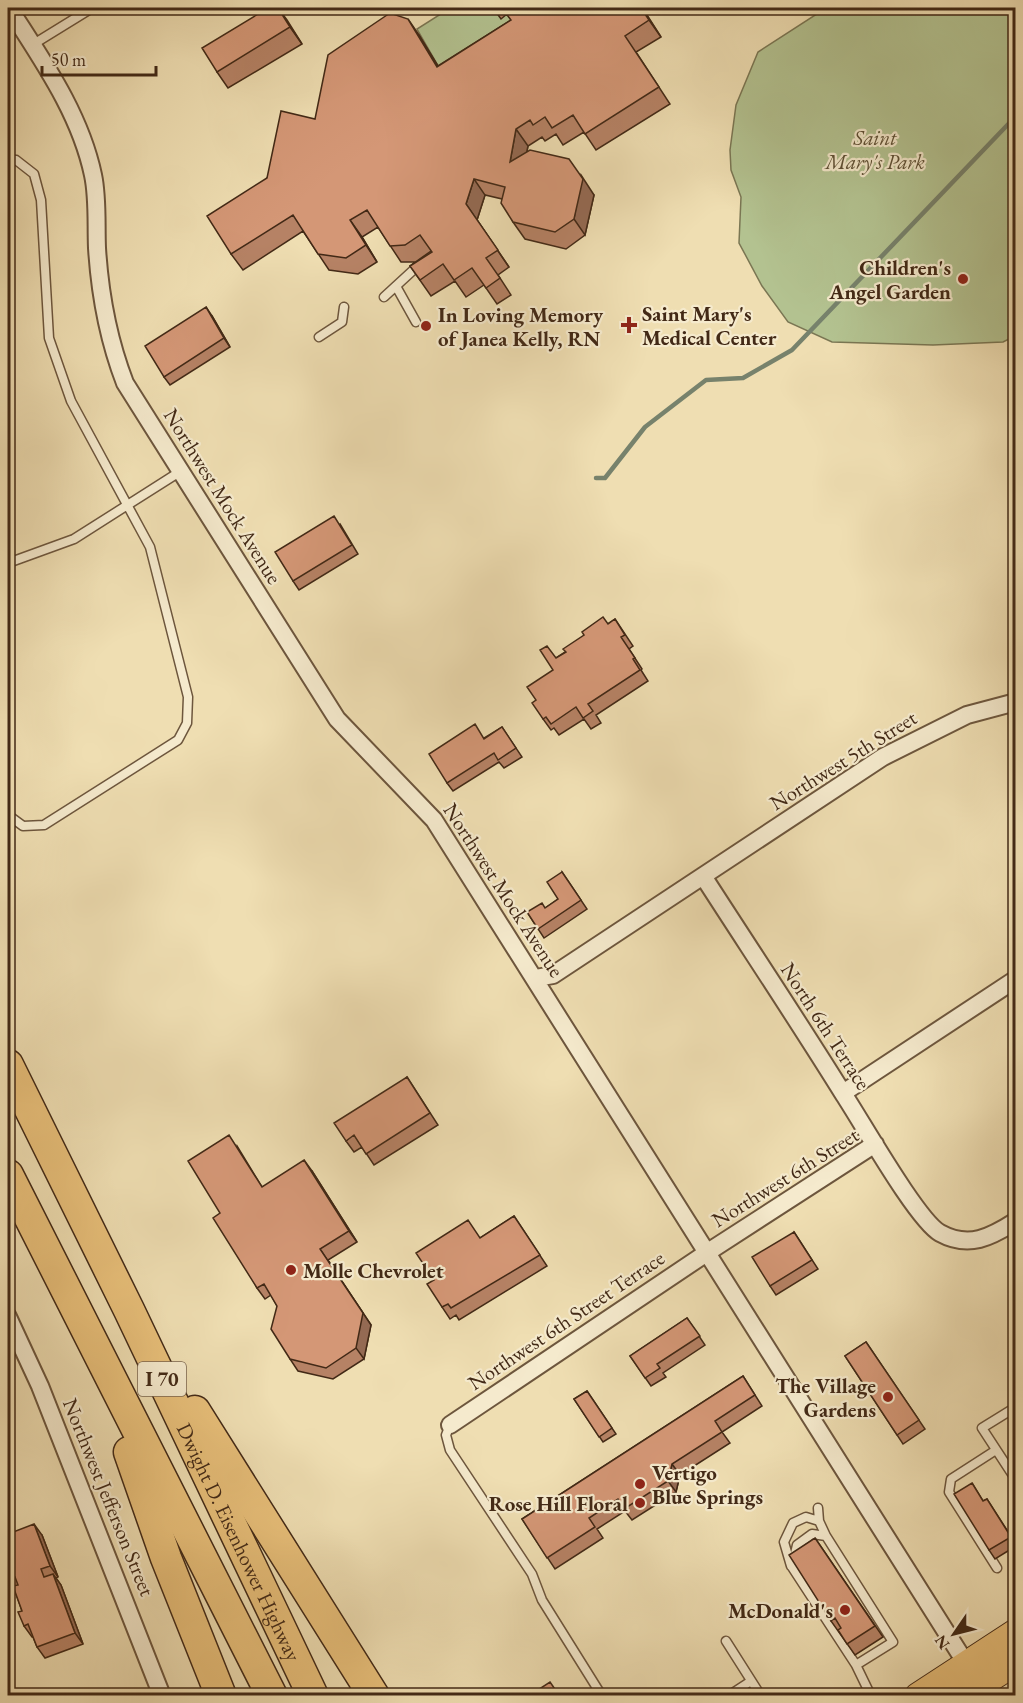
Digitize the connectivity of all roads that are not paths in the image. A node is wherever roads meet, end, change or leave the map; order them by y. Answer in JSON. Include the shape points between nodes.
{"nodes":[{"id":1,"x":92,"y":8,"type":"edge"},
{"id":2,"x":11,"y":17,"type":"edge"},
{"id":3,"x":32,"y":45,"type":"junction"},
{"id":4,"x":8,"y":159,"type":"edge"},
{"id":5,"x":432,"y":255,"type":"edge"},
{"id":6,"x":397,"y":288,"type":"junction"},
{"id":7,"x":384,"y":297,"type":"dead end"},
{"id":8,"x":344,"y":307,"type":"dead end"},
{"id":9,"x":417,"y":322,"type":"dead end"},
{"id":10,"x":319,"y":338,"type":"dead end"},
{"id":11,"x":181,"y":471,"type":"junction"},
{"id":12,"x":128,"y":505,"type":"junction"},
{"id":13,"x":8,"y":563,"type":"edge"},
{"id":14,"x":1016,"y":702,"type":"edge"},
{"id":15,"x":8,"y":815,"type":"edge"},
{"id":16,"x":703,"y":876,"type":"junction"},
{"id":17,"x":536,"y":978,"type":"junction"},
{"id":18,"x":1016,"y":979,"type":"edge"},
{"id":19,"x":8,"y":1065,"type":"edge"},
{"id":20,"x":843,"y":1093,"type":"junction"},
{"id":21,"x":875,"y":1144,"type":"junction"},
{"id":22,"x":8,"y":1175,"type":"edge"},
{"id":23,"x":1016,"y":1221,"type":"edge"},
{"id":24,"x":708,"y":1252,"type":"junction"},
{"id":25,"x":129,"y":1310,"type":"junction"},
{"id":26,"x":8,"y":1317,"type":"edge"},
{"id":27,"x":88,"y":1333,"type":"junction"},
{"id":28,"x":1016,"y":1407,"type":"edge"},
{"id":29,"x":450,"y":1425,"type":"joint"},
{"id":30,"x":996,"y":1450,"type":"junction"},
{"id":31,"x":1016,"y":1480,"type":"edge"},
{"id":32,"x":818,"y":1508,"type":"dead end"},
{"id":33,"x":819,"y":1521,"type":"junction"},
{"id":34,"x":826,"y":1536,"type":"junction"},
{"id":35,"x":792,"y":1568,"type":"junction"},
{"id":36,"x":997,"y":1568,"type":"dead end"},
{"id":37,"x":1016,"y":1632,"type":"edge"},
{"id":38,"x":726,"y":1641,"type":"dead end"},
{"id":39,"x":1016,"y":1662,"type":"edge"},
{"id":40,"x":856,"y":1665,"type":"junction"},
{"id":41,"x":751,"y":1681,"type":"junction"},
{"id":42,"x":974,"y":1685,"type":"edge"},
{"id":43,"x":162,"y":1695,"type":"edge"},
{"id":44,"x":221,"y":1695,"type":"edge"},
{"id":45,"x":272,"y":1695,"type":"edge"},
{"id":46,"x":313,"y":1695,"type":"edge"},
{"id":47,"x":374,"y":1695,"type":"edge"},
{"id":48,"x":602,"y":1695,"type":"edge"},
{"id":49,"x":728,"y":1695,"type":"edge"},
{"id":50,"x":761,"y":1695,"type":"edge"},
{"id":51,"x":871,"y":1695,"type":"edge"},
{"id":52,"x":918,"y":1695,"type":"edge"}],
"edges":[{"from":1,"to":3,"type":"lane"},
{"from":2,"to":3,"type":"street","name":"Northwest Mock Avenue"},
{"from":3,"to":11,"type":"street","name":"Northwest Mock Avenue","via":[[60,89],[83,140],[94,177],[102,305],[113,353],[125,383]]},
{"from":4,"to":12,"type":"lane","via":[[16,160],[34,174],[41,200],[50,338],[71,401]]},
{"from":5,"to":6,"type":"lane"},
{"from":6,"to":7,"type":"lane"},
{"from":6,"to":9,"type":"lane"},
{"from":8,"to":10,"type":"lane","via":[[342,322]]},
{"from":11,"to":12,"type":"lane"},
{"from":11,"to":17,"type":"street","name":"Northwest Mock Avenue","via":[[337,719],[434,820]]},
{"from":12,"to":13,"type":"lane","via":[[74,539]]},
{"from":12,"to":15,"type":"lane","via":[[150,547],[188,697],[187,723],[178,740],[44,825],[23,826]]},
{"from":14,"to":16,"type":"street","name":"Northwest 5th Street","via":[[967,715],[926,733],[883,757]]},
{"from":16,"to":17,"type":"street","name":"Northwest 5th Street","via":[[553,975]]},
{"from":16,"to":20,"type":"street","name":"North 6th Terrace"},
{"from":17,"to":24,"type":"street","name":"Northwest Mock Avenue"},
{"from":18,"to":20,"type":"street"},
{"from":19,"to":25,"type":"highway","name":"Dwight D. Eisenhower Highway","number":"I 70"},
{"from":20,"to":21,"type":"street","name":"North 6th Terrace"},
{"from":21,"to":23,"type":"street","name":"Northwest 6th Street","via":[[938,1232],[978,1242]]},
{"from":21,"to":24,"type":"street","name":"Northwest 6th Street"},
{"from":22,"to":27,"type":"highway","name":"Dwight D. Eisenhower Highway","number":"I 70"},
{"from":24,"to":29,"type":"street","name":"Northwest 6th Street Terrace"},
{"from":24,"to":42,"type":"street","name":"Northwest Mock Avenue"},
{"from":25,"to":46,"type":"highway","name":"Dwight D. Eisenhower Highway","number":"I 70"},
{"from":25,"to":47,"type":"highway"},
{"from":26,"to":43,"type":"street","name":"Northwest Jefferson Street","via":[[40,1386]]},
{"from":27,"to":44,"type":"highway","via":[[166,1558]]},
{"from":27,"to":45,"type":"highway","name":"Dwight D. Eisenhower Highway","number":"I 70"},
{"from":28,"to":30,"type":"lane","via":[[982,1428]]},
{"from":29,"to":48,"type":"lane","via":[[446,1434],[450,1450],[532,1574],[542,1600]]},
{"from":30,"to":31,"type":"lane"},
{"from":30,"to":36,"type":"lane","via":[[951,1479],[949,1492]]},
{"from":32,"to":33,"type":"lane"},
{"from":33,"to":34,"type":"lane"},
{"from":33,"to":35,"type":"lane","via":[[807,1517],[793,1523],[784,1542]]},
{"from":34,"to":35,"type":"lane","via":[[812,1534],[797,1545]]},
{"from":34,"to":40,"type":"lane","via":[[893,1642]]},
{"from":35,"to":40,"type":"lane"},
{"from":37,"to":42,"type":"main road"},
{"from":38,"to":41,"type":"lane"},
{"from":39,"to":42,"type":"main road"},
{"from":40,"to":51,"type":"lane"},
{"from":41,"to":49,"type":"lane"},
{"from":41,"to":50,"type":"lane"},
{"from":42,"to":52,"type":"main road"}]}
